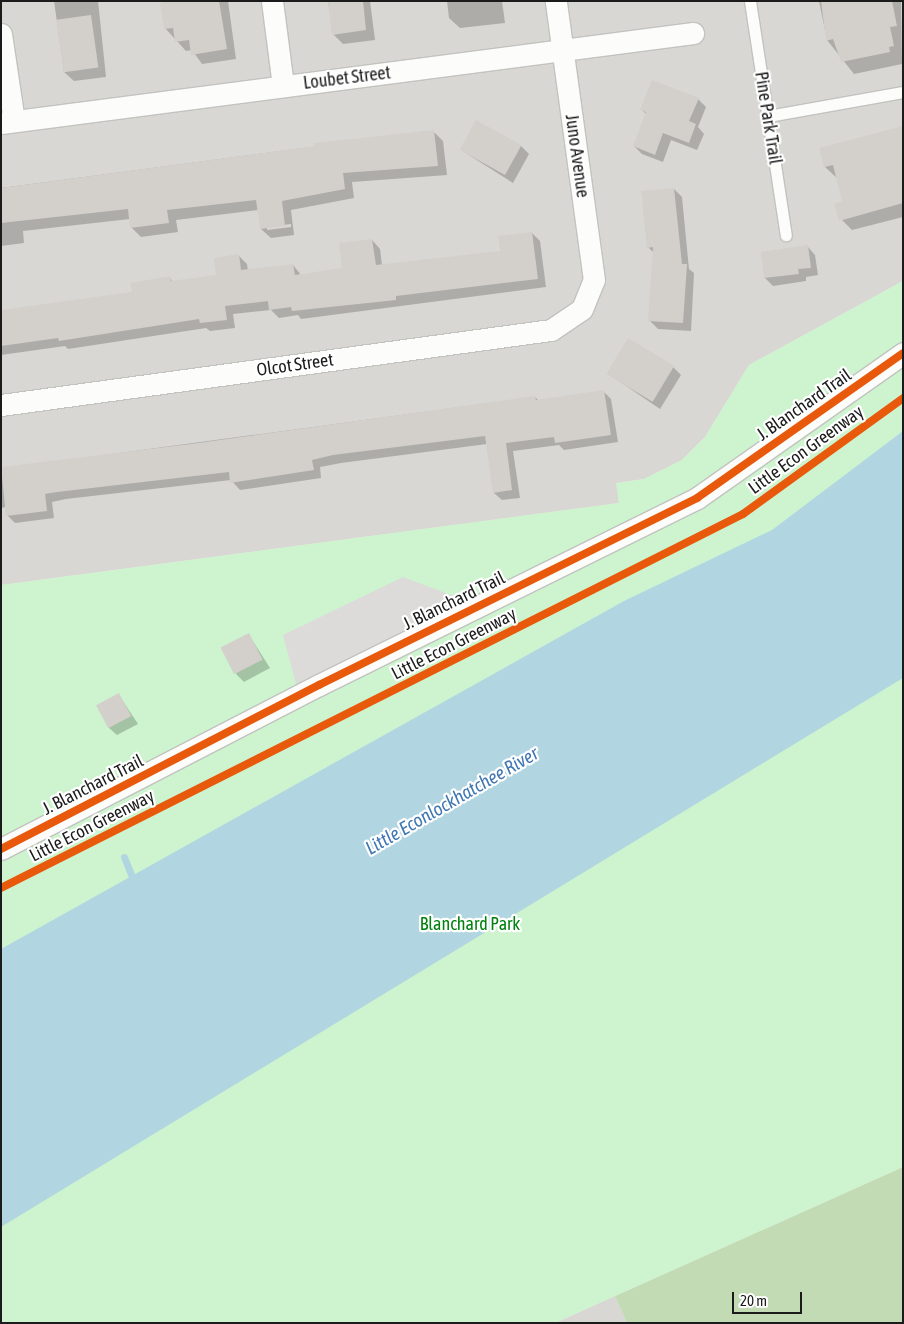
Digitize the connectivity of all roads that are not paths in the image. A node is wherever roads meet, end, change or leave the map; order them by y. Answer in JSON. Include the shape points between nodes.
{"nodes":[{"id":1,"x":272,"y":1,"type":"edge"},
{"id":2,"x":556,"y":1,"type":"edge"},
{"id":3,"x":750,"y":1,"type":"edge"},
{"id":4,"x":693,"y":33,"type":"dead end"},
{"id":5,"x":1,"y":34,"type":"edge"},
{"id":6,"x":563,"y":50,"type":"junction"},
{"id":7,"x":283,"y":86,"type":"junction"},
{"id":8,"x":903,"y":92,"type":"edge"},
{"id":9,"x":768,"y":116,"type":"junction"},
{"id":10,"x":7,"y":122,"type":"edge"},
{"id":11,"x":786,"y":235,"type":"dead end"},
{"id":12,"x":582,"y":309,"type":"joint"},
{"id":13,"x":903,"y":352,"type":"edge"},
{"id":14,"x":1,"y":405,"type":"edge"},
{"id":15,"x":1,"y":849,"type":"edge"}],
"edges":[{"from":1,"to":7,"type":"street"},
{"from":2,"to":6,"type":"street","name":"Juno Avenue"},
{"from":3,"to":9,"type":"lane","name":"Pine Park Trail"},
{"from":4,"to":6,"type":"street","name":"Loubet Street"},
{"from":5,"to":10,"type":"street"},
{"from":6,"to":7,"type":"street","name":"Loubet Street"},
{"from":6,"to":12,"type":"street","name":"Juno Avenue","via":[[594,280]]},
{"from":7,"to":10,"type":"street","name":"Loubet Street"},
{"from":8,"to":9,"type":"lane"},
{"from":9,"to":11,"type":"lane","name":"Pine Park Trail"},
{"from":12,"to":14,"type":"street","name":"Olcot Street","via":[[551,330]]},
{"from":13,"to":15,"type":"street","name":"J. Blanchard Trail","via":[[697,498],[319,685]]}]}
